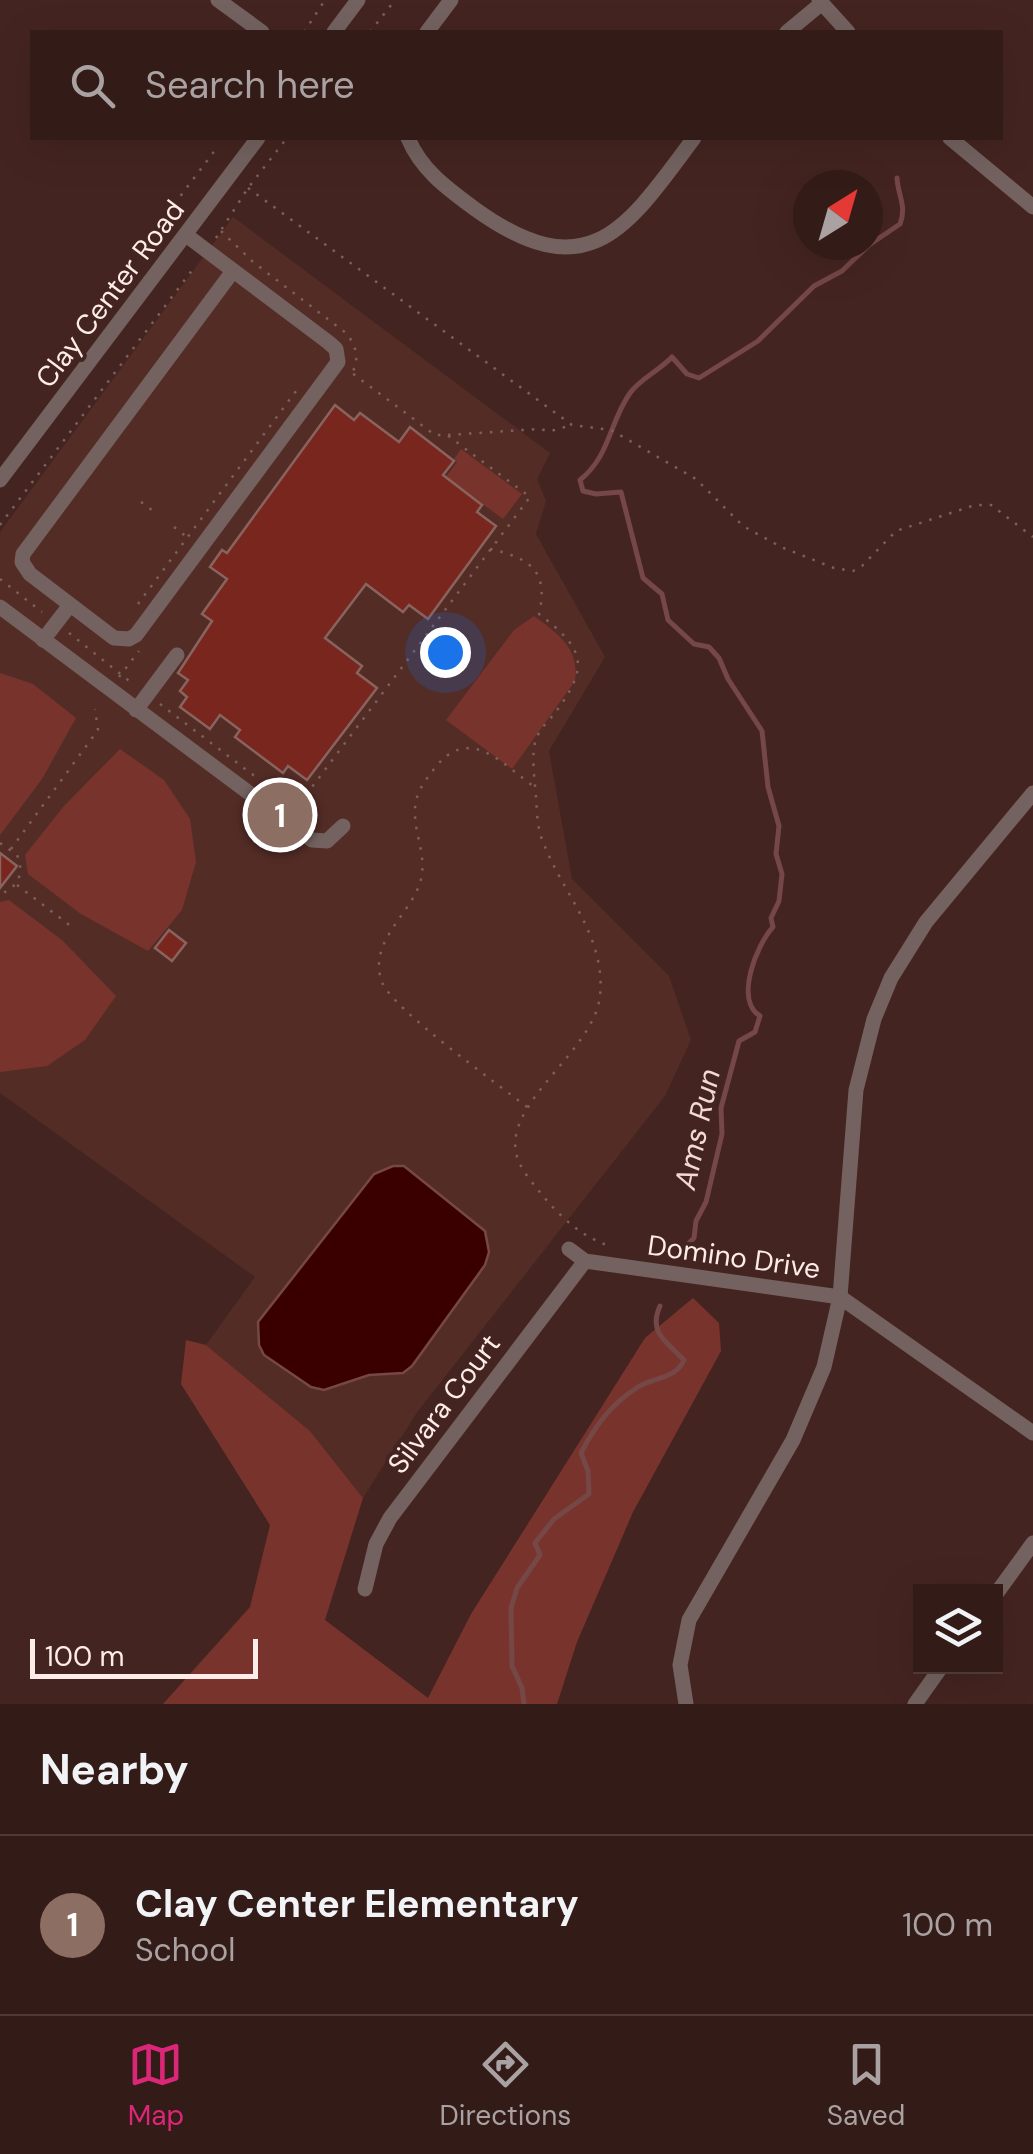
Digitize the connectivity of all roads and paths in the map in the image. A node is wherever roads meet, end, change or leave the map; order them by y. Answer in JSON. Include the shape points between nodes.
{"nodes":[{"id":1,"x":218,"y":0,"type":"edge"},
{"id":2,"x":325,"y":0,"type":"edge"},
{"id":3,"x":358,"y":0,"type":"edge"},
{"id":4,"x":394,"y":0,"type":"edge"},
{"id":5,"x":452,"y":0,"type":"edge"},
{"id":6,"x":820,"y":2,"type":"edge"},
{"id":7,"x":259,"y":30,"type":"edge"},
{"id":8,"x":305,"y":30,"type":"edge"},
{"id":9,"x":336,"y":30,"type":"edge"},
{"id":10,"x":372,"y":30,"type":"edge"},
{"id":11,"x":429,"y":30,"type":"edge"},
{"id":12,"x":788,"y":30,"type":"edge"},
{"id":13,"x":846,"y":30,"type":"edge"},
{"id":14,"x":257,"y":140,"type":"edge"},
{"id":15,"x":284,"y":140,"type":"edge"},
{"id":16,"x":409,"y":140,"type":"edge"},
{"id":17,"x":692,"y":140,"type":"edge"},
{"id":18,"x":952,"y":140,"type":"edge"},
{"id":19,"x":216,"y":149,"type":"dead end"},
{"id":20,"x":248,"y":188,"type":"junction"},
{"id":21,"x":1033,"y":207,"type":"edge"},
{"id":22,"x":186,"y":235,"type":"junction"},
{"id":23,"x":206,"y":250,"type":"junction"},
{"id":24,"x":233,"y":270,"type":"junction"},
{"id":25,"x":92,"y":313,"type":"dead end"},
{"id":26,"x":352,"y":373,"type":"dead end"},
{"id":27,"x":306,"y":378,"type":"dead end"},
{"id":28,"x":572,"y":425,"type":"junction"},
{"id":29,"x":447,"y":435,"type":"junction"},
{"id":30,"x":0,"y":480,"type":"edge"},
{"id":31,"x":141,"y":502,"type":"dead end"},
{"id":32,"x":156,"y":514,"type":"dead end"},
{"id":33,"x":0,"y":525,"type":"edge"},
{"id":34,"x":174,"y":527,"type":"dead end"},
{"id":35,"x":186,"y":537,"type":"junction"},
{"id":36,"x":1033,"y":537,"type":"edge"},
{"id":37,"x":192,"y":541,"type":"dead end"},
{"id":38,"x":490,"y":549,"type":"junction"},
{"id":39,"x":0,"y":579,"type":"edge"},
{"id":40,"x":70,"y":604,"type":"junction"},
{"id":41,"x":0,"y":608,"type":"edge"},
{"id":42,"x":152,"y":614,"type":"junction"},
{"id":43,"x":48,"y":616,"type":"dead end"},
{"id":44,"x":64,"y":629,"type":"dead end"},
{"id":45,"x":43,"y":640,"type":"junction"},
{"id":46,"x":177,"y":655,"type":"dead end"},
{"id":47,"x":137,"y":687,"type":"dead end"},
{"id":48,"x":159,"y":703,"type":"dead end"},
{"id":49,"x":95,"y":709,"type":"dead end"},
{"id":50,"x":136,"y":710,"type":"junction"},
{"id":51,"x":259,"y":780,"type":"dead end"},
{"id":52,"x":536,"y":788,"type":"junction"},
{"id":53,"x":1033,"y":794,"type":"edge"},
{"id":54,"x":287,"y":801,"type":"dead end"},
{"id":55,"x":343,"y":826,"type":"dead end"},
{"id":56,"x":0,"y":844,"type":"edge"},
{"id":57,"x":12,"y":848,"type":"junction"},
{"id":58,"x":16,"y":884,"type":"junction"},
{"id":59,"x":0,"y":894,"type":"edge"},
{"id":60,"x":72,"y":926,"type":"dead end"},
{"id":61,"x":528,"y":1108,"type":"junction"},
{"id":62,"x":610,"y":1246,"type":"dead end"},
{"id":63,"x":569,"y":1249,"type":"dead end"},
{"id":64,"x":586,"y":1261,"type":"junction"},
{"id":65,"x":840,"y":1297,"type":"junction"},
{"id":66,"x":1033,"y":1433,"type":"edge"},
{"id":67,"x":1033,"y":1542,"type":"edge"},
{"id":68,"x":1003,"y":1584,"type":"edge"},
{"id":69,"x":365,"y":1589,"type":"dead end"},
{"id":70,"x":936,"y":1674,"type":"edge"},
{"id":71,"x":686,"y":1704,"type":"edge"},
{"id":72,"x":915,"y":1704,"type":"edge"}],
"edges":[{"from":1,"to":7,"type":"street"},
{"from":2,"to":8,"type":"path"},
{"from":3,"to":9,"type":"street"},
{"from":4,"to":10,"type":"path"},
{"from":5,"to":11,"type":"street"},
{"from":6,"to":12,"type":"street"},
{"from":6,"to":13,"type":"street"},
{"from":14,"to":22,"type":"street","name":"Clay Center Road"},
{"from":15,"to":20,"type":"path"},
{"from":16,"to":17,"type":"street","via":[[434,178],[502,228],[566,248],[597,241],[629,221]]},
{"from":18,"to":21,"type":"street"},
{"from":19,"to":25,"type":"path"},
{"from":20,"to":23,"type":"path"},
{"from":20,"to":28,"type":"path"},
{"from":22,"to":23,"type":"street"},
{"from":22,"to":30,"type":"street","name":"Clay Center Road"},
{"from":23,"to":24,"type":"street"},
{"from":23,"to":33,"type":"path"},
{"from":24,"to":40,"type":"street","via":[[26,546],[25,568]]},
{"from":24,"to":42,"type":"street","via":[[336,349],[338,362]]},
{"from":26,"to":29,"type":"path","via":[[435,435]]},
{"from":27,"to":35,"type":"path"},
{"from":28,"to":29,"type":"path","via":[[551,432]]},
{"from":28,"to":36,"type":"path","via":[[611,430],[696,479],[743,526],[834,568],[853,571],[896,530],[974,505],[991,506]]},
{"from":29,"to":38,"type":"path","via":[[530,497]]},
{"from":31,"to":32,"type":"path"},
{"from":34,"to":35,"type":"path"},
{"from":35,"to":37,"type":"path"},
{"from":35,"to":42,"type":"path","via":[[136,603]]},
{"from":38,"to":52,"type":"path","via":[[534,568],[543,598],[539,614],[570,641],[578,667],[573,688],[536,738]]},
{"from":38,"to":54,"type":"path","via":[[306,796]]},
{"from":39,"to":43,"type":"path"},
{"from":40,"to":42,"type":"street","via":[[121,640],[136,635]]},
{"from":40,"to":45,"type":"street"},
{"from":41,"to":45,"type":"street"},
{"from":44,"to":47,"type":"path"},
{"from":45,"to":50,"type":"street"},
{"from":46,"to":50,"type":"street"},
{"from":48,"to":51,"type":"path"},
{"from":49,"to":57,"type":"path","via":[[98,730]]},
{"from":50,"to":55,"type":"street","via":[[312,840],[327,841]]},
{"from":52,"to":61,"type":"path","via":[[542,841],[589,932],[600,994],[583,1036]]},
{"from":52,"to":61,"type":"path","via":[[480,748],[453,750],[442,759],[418,794],[418,886],[379,956],[382,982],[401,1007]]},
{"from":53,"to":65,"type":"street","via":[[926,922],[874,1019],[856,1090]]},
{"from":56,"to":57,"type":"path"},
{"from":57,"to":58,"type":"path","via":[[21,870]]},
{"from":58,"to":59,"type":"path"},
{"from":58,"to":60,"type":"path"},
{"from":61,"to":62,"type":"path","via":[[516,1133],[526,1174],[574,1227]]},
{"from":63,"to":64,"type":"street","name":"Domino Drive"},
{"from":64,"to":65,"type":"street","name":"Domino Drive"},
{"from":64,"to":69,"type":"street","name":"Silvara Court","via":[[390,1518]]},
{"from":65,"to":66,"type":"street","name":"Domino Drive"},
{"from":65,"to":71,"type":"street","via":[[803,1420],[684,1634],[680,1681]]},
{"from":67,"to":68,"type":"street"},
{"from":70,"to":72,"type":"street"}]}
